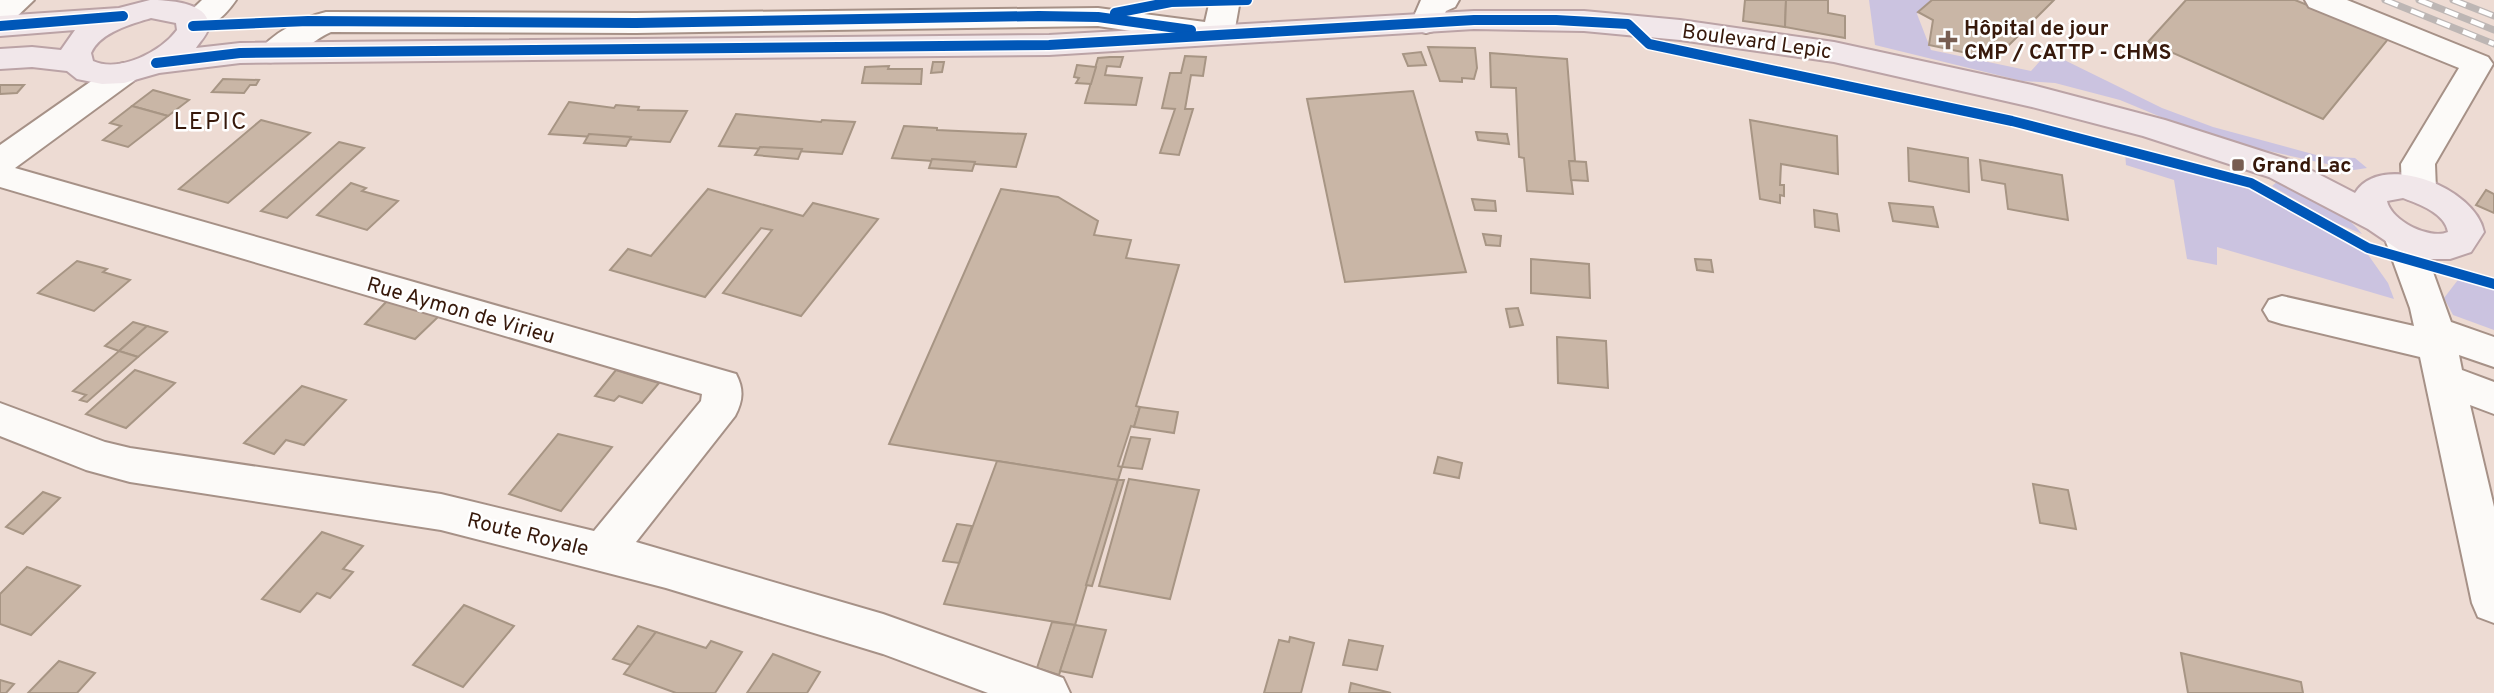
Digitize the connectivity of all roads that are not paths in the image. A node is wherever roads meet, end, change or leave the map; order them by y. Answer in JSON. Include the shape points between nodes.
{"nodes":[{"id":1,"x":19,"y":0,"type":"edge"},
{"id":2,"x":220,"y":0,"type":"edge"},
{"id":3,"x":1225,"y":0,"type":"edge"},
{"id":4,"x":2320,"y":0,"type":"edge"},
{"id":5,"x":1435,"y":11,"type":"edge"},
{"id":6,"x":137,"y":13,"type":"junction"},
{"id":7,"x":0,"y":15,"type":"edge"},
{"id":8,"x":188,"y":19,"type":"edge"},
{"id":9,"x":0,"y":26,"type":"edge"},
{"id":10,"x":1218,"y":34,"type":"junction"},
{"id":11,"x":240,"y":54,"type":"junction"},
{"id":12,"x":273,"y":54,"type":"junction"},
{"id":13,"x":0,"y":59,"type":"edge"},
{"id":14,"x":156,"y":63,"type":"junction"},
{"id":15,"x":80,"y":65,"type":"junction"},
{"id":16,"x":124,"y":73,"type":"junction"},
{"id":17,"x":48,"y":125,"type":"junction"},
{"id":18,"x":0,"y":162,"type":"edge"},
{"id":19,"x":0,"y":176,"type":"edge"},
{"id":20,"x":2419,"y":190,"type":"junction"},
{"id":21,"x":2419,"y":226,"type":"junction"},
{"id":22,"x":2494,"y":233,"type":"edge"},
{"id":23,"x":2494,"y":254,"type":"edge"},
{"id":24,"x":2282,"y":310,"type":"dead end"},
{"id":25,"x":2437,"y":342,"type":"junction"},
{"id":26,"x":2494,"y":352,"type":"edge"},
{"id":27,"x":2494,"y":398,"type":"edge"},
{"id":28,"x":0,"y":419,"type":"edge"},
{"id":29,"x":603,"y":552,"type":"junction"},
{"id":30,"x":2494,"y":603,"type":"edge"},
{"id":31,"x":1047,"y":693,"type":"edge"}],
"edges":[{"from":1,"to":7,"type":"street"},
{"from":2,"to":8,"type":"street"},
{"from":3,"to":10,"type":"street"},
{"from":4,"to":20,"type":"street","via":[[2477,64],[2418,164]]},
{"from":5,"to":10,"type":"main road","name":"Boulevard Lepic"},
{"from":5,"to":21,"type":"main road","name":"Boulevard Lepic","via":[[1692,32],[1835,52],[2092,111],[2219,148]]},
{"from":6,"to":8,"type":"main road","name":"Boulevard Lepic","via":[[179,11]]},
{"from":6,"to":9,"type":"main road"},
{"from":6,"to":15,"type":"main road","via":[[90,34],[75,55]]},
{"from":8,"to":11,"type":"main road","name":"Boulevard Lepic"},
{"from":8,"to":14,"type":"main road","via":[[173,54]]},
{"from":10,"to":12,"type":"main road","name":"Boulevard Lepic","via":[[1049,45]]},
{"from":10,"to":12,"type":"street","name":"Boulevard Lepic","via":[[1086,17],[326,22]]},
{"from":11,"to":12,"type":"main road","name":"Boulevard Lepic"},
{"from":11,"to":14,"type":"main road","name":"Boulevard Lepic"},
{"from":13,"to":15,"type":"main road","via":[[32,57]]},
{"from":14,"to":16,"type":"main road"},
{"from":15,"to":16,"type":"main road","via":[[107,74]]},
{"from":15,"to":17,"type":"street","via":[[75,94]]},
{"from":16,"to":17,"type":"street"},
{"from":17,"to":18,"type":"street"},
{"from":19,"to":29,"type":"street","name":"Rue Aymon de Virieu","via":[[722,386],[721,405]]},
{"from":20,"to":21,"type":"main road","via":[[2435,197]]},
{"from":20,"to":21,"type":"main road","via":[[2404,186]]},
{"from":21,"to":22,"type":"main road","name":"Boulevard Lepic"},
{"from":21,"to":23,"type":"main road","name":"Boulevard Lepic"},
{"from":21,"to":25,"type":"street"},
{"from":24,"to":25,"type":"street"},
{"from":25,"to":26,"type":"street"},
{"from":25,"to":27,"type":"street"},
{"from":25,"to":30,"type":"street"},
{"from":28,"to":29,"type":"street","name":"Route Royale","via":[[91,455],[130,465],[441,512]]},
{"from":29,"to":31,"type":"street","name":"Route Royale","via":[[883,634]]}]}
